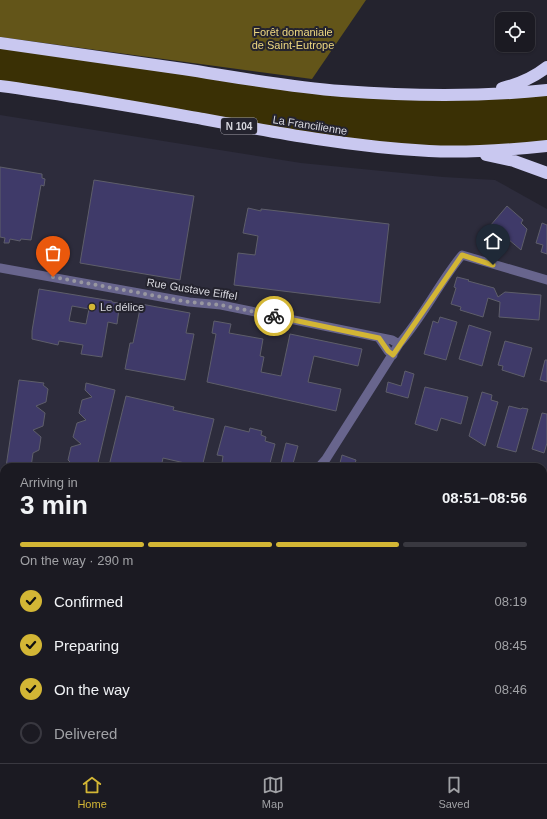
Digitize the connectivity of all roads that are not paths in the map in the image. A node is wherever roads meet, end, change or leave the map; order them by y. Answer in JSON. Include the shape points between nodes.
{"nodes":[{"id":1,"x":0,"y":43,"type":"edge"},
{"id":2,"x":547,"y":67,"type":"edge"},
{"id":3,"x":0,"y":86,"type":"edge"},
{"id":4,"x":547,"y":90,"type":"edge"},
{"id":5,"x":479,"y":94,"type":"junction"},
{"id":6,"x":547,"y":146,"type":"edge"},
{"id":7,"x":480,"y":151,"type":"junction"},
{"id":8,"x":547,"y":173,"type":"edge"},
{"id":9,"x":0,"y":268,"type":"edge"},
{"id":10,"x":547,"y":280,"type":"edge"},
{"id":11,"x":379,"y":338,"type":"junction"},
{"id":12,"x":399,"y":344,"type":"junction"},
{"id":13,"x":393,"y":355,"type":"junction"},
{"id":14,"x":324,"y":463,"type":"edge"}],
"edges":[{"from":1,"to":5,"type":"highway","via":[[333,90],[410,95]]},
{"from":2,"to":5,"type":"highway","via":[[529,80]]},
{"from":3,"to":7,"type":"highway","name":"La Francilienne","number":"N 104","via":[[107,102],[324,141],[388,149]]},
{"from":4,"to":5,"type":"highway"},
{"from":6,"to":7,"type":"highway","name":"La Francilienne","number":"N 104"},
{"from":7,"to":8,"type":"highway","via":[[488,156],[514,161]]},
{"from":9,"to":11,"type":"street","name":"Rue Gustave Eiffel","via":[[189,302],[221,305]]},
{"from":10,"to":12,"type":"street","via":[[462,255]]},
{"from":11,"to":12,"type":"street","name":"Rue Gustave Eiffel"},
{"from":11,"to":13,"type":"street"},
{"from":12,"to":13,"type":"street"},
{"from":13,"to":14,"type":"street"}]}
